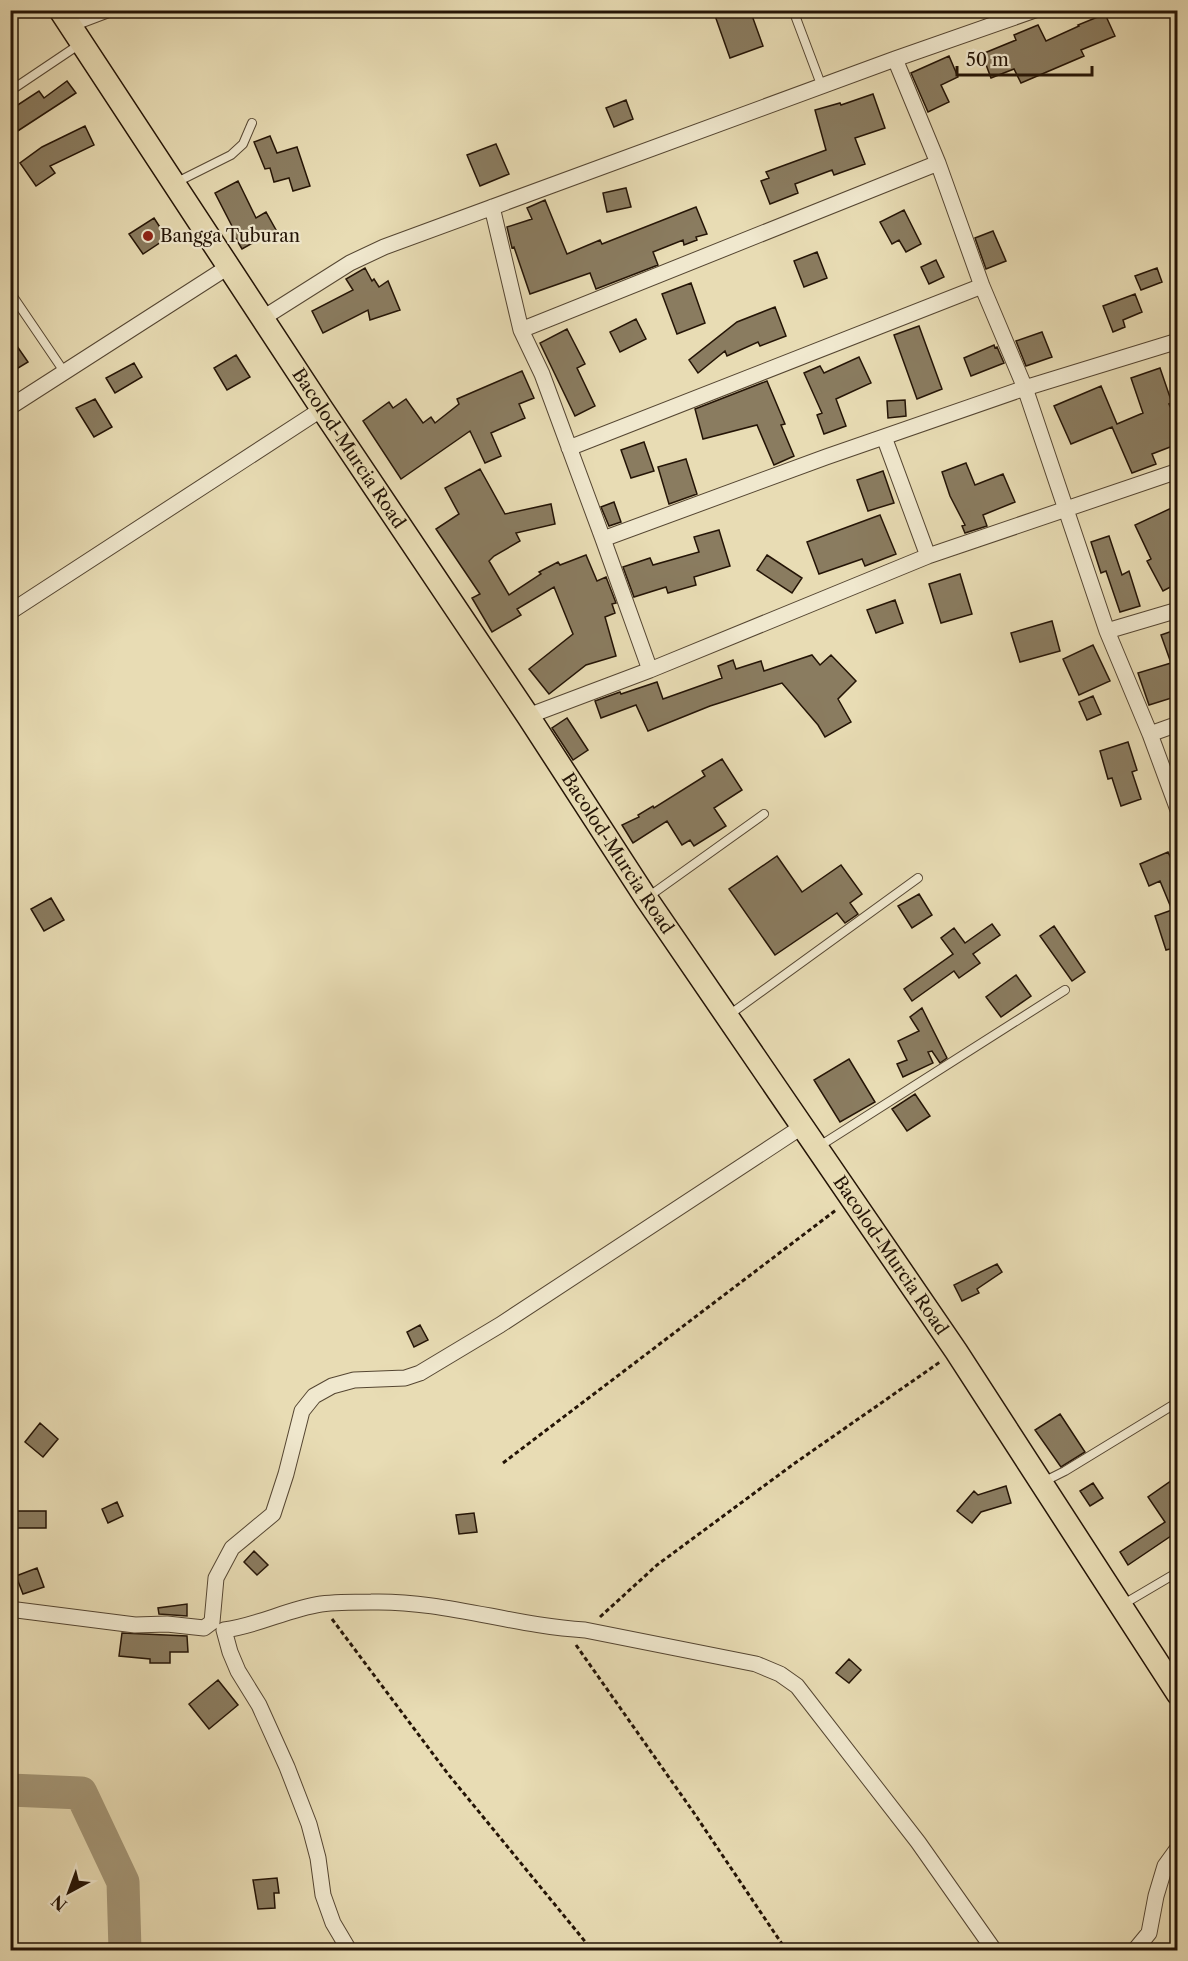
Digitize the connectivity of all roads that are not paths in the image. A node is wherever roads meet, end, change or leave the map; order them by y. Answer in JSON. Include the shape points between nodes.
{"nodes":[{"id":1,"x":107,"y":10,"type":"edge"},
{"id":2,"x":793,"y":10,"type":"edge"},
{"id":3,"x":1035,"y":10,"type":"edge"},
{"id":4,"x":70,"y":26,"type":"edge"},
{"id":5,"x":895,"y":59,"type":"junction"},
{"id":6,"x":822,"y":87,"type":"junction"},
{"id":7,"x":10,"y":91,"type":"edge"},
{"id":8,"x":252,"y":123,"type":"dead end"},
{"id":9,"x":938,"y":162,"type":"junction"},
{"id":10,"x":173,"y":184,"type":"junction"},
{"id":11,"x":492,"y":207,"type":"junction"},
{"id":12,"x":228,"y":267,"type":"junction"},
{"id":13,"x":982,"y":286,"type":"junction"},
{"id":14,"x":10,"y":292,"type":"edge"},
{"id":15,"x":263,"y":318,"type":"junction"},
{"id":16,"x":521,"y":330,"type":"junction"},
{"id":17,"x":1178,"y":341,"type":"edge"},
{"id":18,"x":65,"y":373,"type":"junction"},
{"id":19,"x":1025,"y":388,"type":"junction"},
{"id":20,"x":10,"y":407,"type":"edge"},
{"id":21,"x":322,"y":409,"type":"junction"},
{"id":22,"x":885,"y":437,"type":"junction"},
{"id":23,"x":569,"y":448,"type":"junction"},
{"id":24,"x":1178,"y":471,"type":"edge"},
{"id":25,"x":1066,"y":509,"type":"junction"},
{"id":26,"x":603,"y":539,"type":"junction"},
{"id":27,"x":928,"y":556,"type":"junction"},
{"id":28,"x":1178,"y":610,"type":"edge"},
{"id":29,"x":10,"y":612,"type":"edge"},
{"id":30,"x":1107,"y":631,"type":"junction"},
{"id":31,"x":650,"y":670,"type":"junction"},
{"id":32,"x":528,"y":716,"type":"junction"},
{"id":33,"x":1178,"y":724,"type":"edge"},
{"id":34,"x":1150,"y":734,"type":"junction"},
{"id":35,"x":1178,"y":810,"type":"edge"},
{"id":36,"x":764,"y":814,"type":"dead end"},
{"id":37,"x":918,"y":878,"type":"dead end"},
{"id":38,"x":646,"y":898,"type":"junction"},
{"id":39,"x":1065,"y":990,"type":"dead end"},
{"id":40,"x":728,"y":1016,"type":"junction"},
{"id":41,"x":803,"y":1126,"type":"junction"},
{"id":42,"x":816,"y":1147,"type":"junction"},
{"id":43,"x":1178,"y":1402,"type":"edge"},
{"id":44,"x":1041,"y":1483,"type":"junction"},
{"id":45,"x":1178,"y":1572,"type":"edge"},
{"id":46,"x":1120,"y":1605,"type":"junction"},
{"id":47,"x":17,"y":1610,"type":"dead end"},
{"id":48,"x":218,"y":1626,"type":"junction"},
{"id":49,"x":1178,"y":1694,"type":"edge"},
{"id":50,"x":1178,"y":1848,"type":"edge"},
{"id":51,"x":349,"y":1950,"type":"edge"},
{"id":52,"x":994,"y":1950,"type":"edge"},
{"id":53,"x":1136,"y":1950,"type":"edge"}],
"edges":[{"from":1,"to":4,"type":"street"},
{"from":2,"to":6,"type":"lane"},
{"from":3,"to":5,"type":"street"},
{"from":4,"to":7,"type":"lane"},
{"from":4,"to":10,"type":"main road","name":"Bacolod-Murcia Road"},
{"from":5,"to":6,"type":"street"},
{"from":5,"to":9,"type":"street"},
{"from":6,"to":11,"type":"street"},
{"from":8,"to":10,"type":"lane","via":[[243,144],[231,155]]},
{"from":9,"to":13,"type":"street"},
{"from":9,"to":16,"type":"street"},
{"from":10,"to":12,"type":"main road","name":"Bacolod-Murcia Road"},
{"from":11,"to":15,"type":"street","via":[[350,263]]},
{"from":11,"to":16,"type":"street"},
{"from":12,"to":15,"type":"main road","name":"Bacolod-Murcia Road"},
{"from":12,"to":18,"type":"street"},
{"from":13,"to":19,"type":"street"},
{"from":13,"to":23,"type":"street"},
{"from":14,"to":18,"type":"lane"},
{"from":15,"to":21,"type":"main road","name":"Bacolod-Murcia Road"},
{"from":16,"to":23,"type":"street"},
{"from":17,"to":19,"type":"street"},
{"from":18,"to":20,"type":"street"},
{"from":19,"to":22,"type":"street"},
{"from":19,"to":25,"type":"street"},
{"from":21,"to":29,"type":"street"},
{"from":21,"to":32,"type":"main road","name":"Bacolod-Murcia Road"},
{"from":22,"to":26,"type":"street"},
{"from":22,"to":27,"type":"street"},
{"from":23,"to":26,"type":"street"},
{"from":24,"to":25,"type":"street"},
{"from":25,"to":27,"type":"street"},
{"from":25,"to":30,"type":"street"},
{"from":26,"to":31,"type":"street"},
{"from":27,"to":31,"type":"street"},
{"from":28,"to":30,"type":"street"},
{"from":30,"to":34,"type":"street"},
{"from":31,"to":32,"type":"street"},
{"from":32,"to":38,"type":"main road","name":"Bacolod-Murcia Road"},
{"from":33,"to":34,"type":"street"},
{"from":34,"to":35,"type":"street"},
{"from":36,"to":38,"type":"lane"},
{"from":37,"to":40,"type":"lane"},
{"from":38,"to":40,"type":"main road","name":"Bacolod-Murcia Road"},
{"from":39,"to":42,"type":"lane"},
{"from":40,"to":41,"type":"main road","name":"Bacolod-Murcia Road"},
{"from":41,"to":42,"type":"main road","name":"Bacolod-Murcia Road"},
{"from":41,"to":48,"type":"street","via":[[429,1369],[405,1378],[354,1380],[314,1396],[302,1411],[273,1514],[232,1548],[216,1578]]},
{"from":42,"to":44,"type":"main road","name":"Bacolod-Murcia Road"},
{"from":43,"to":44,"type":"lane"},
{"from":44,"to":46,"type":"main road","name":"Bacolod-Murcia Road"},
{"from":45,"to":46,"type":"lane"},
{"from":46,"to":49,"type":"main road","name":"Bacolod-Murcia Road"},
{"from":47,"to":48,"type":"street","via":[[135,1625]]},
{"from":48,"to":51,"type":"street","via":[[287,1767],[309,1824],[323,1895]]},
{"from":48,"to":52,"type":"street","via":[[245,1627],[321,1604],[416,1604],[585,1630],[756,1664],[780,1674],[797,1686],[918,1842]]},
{"from":50,"to":53,"type":"street","via":[[1165,1866],[1149,1933]]}]}
